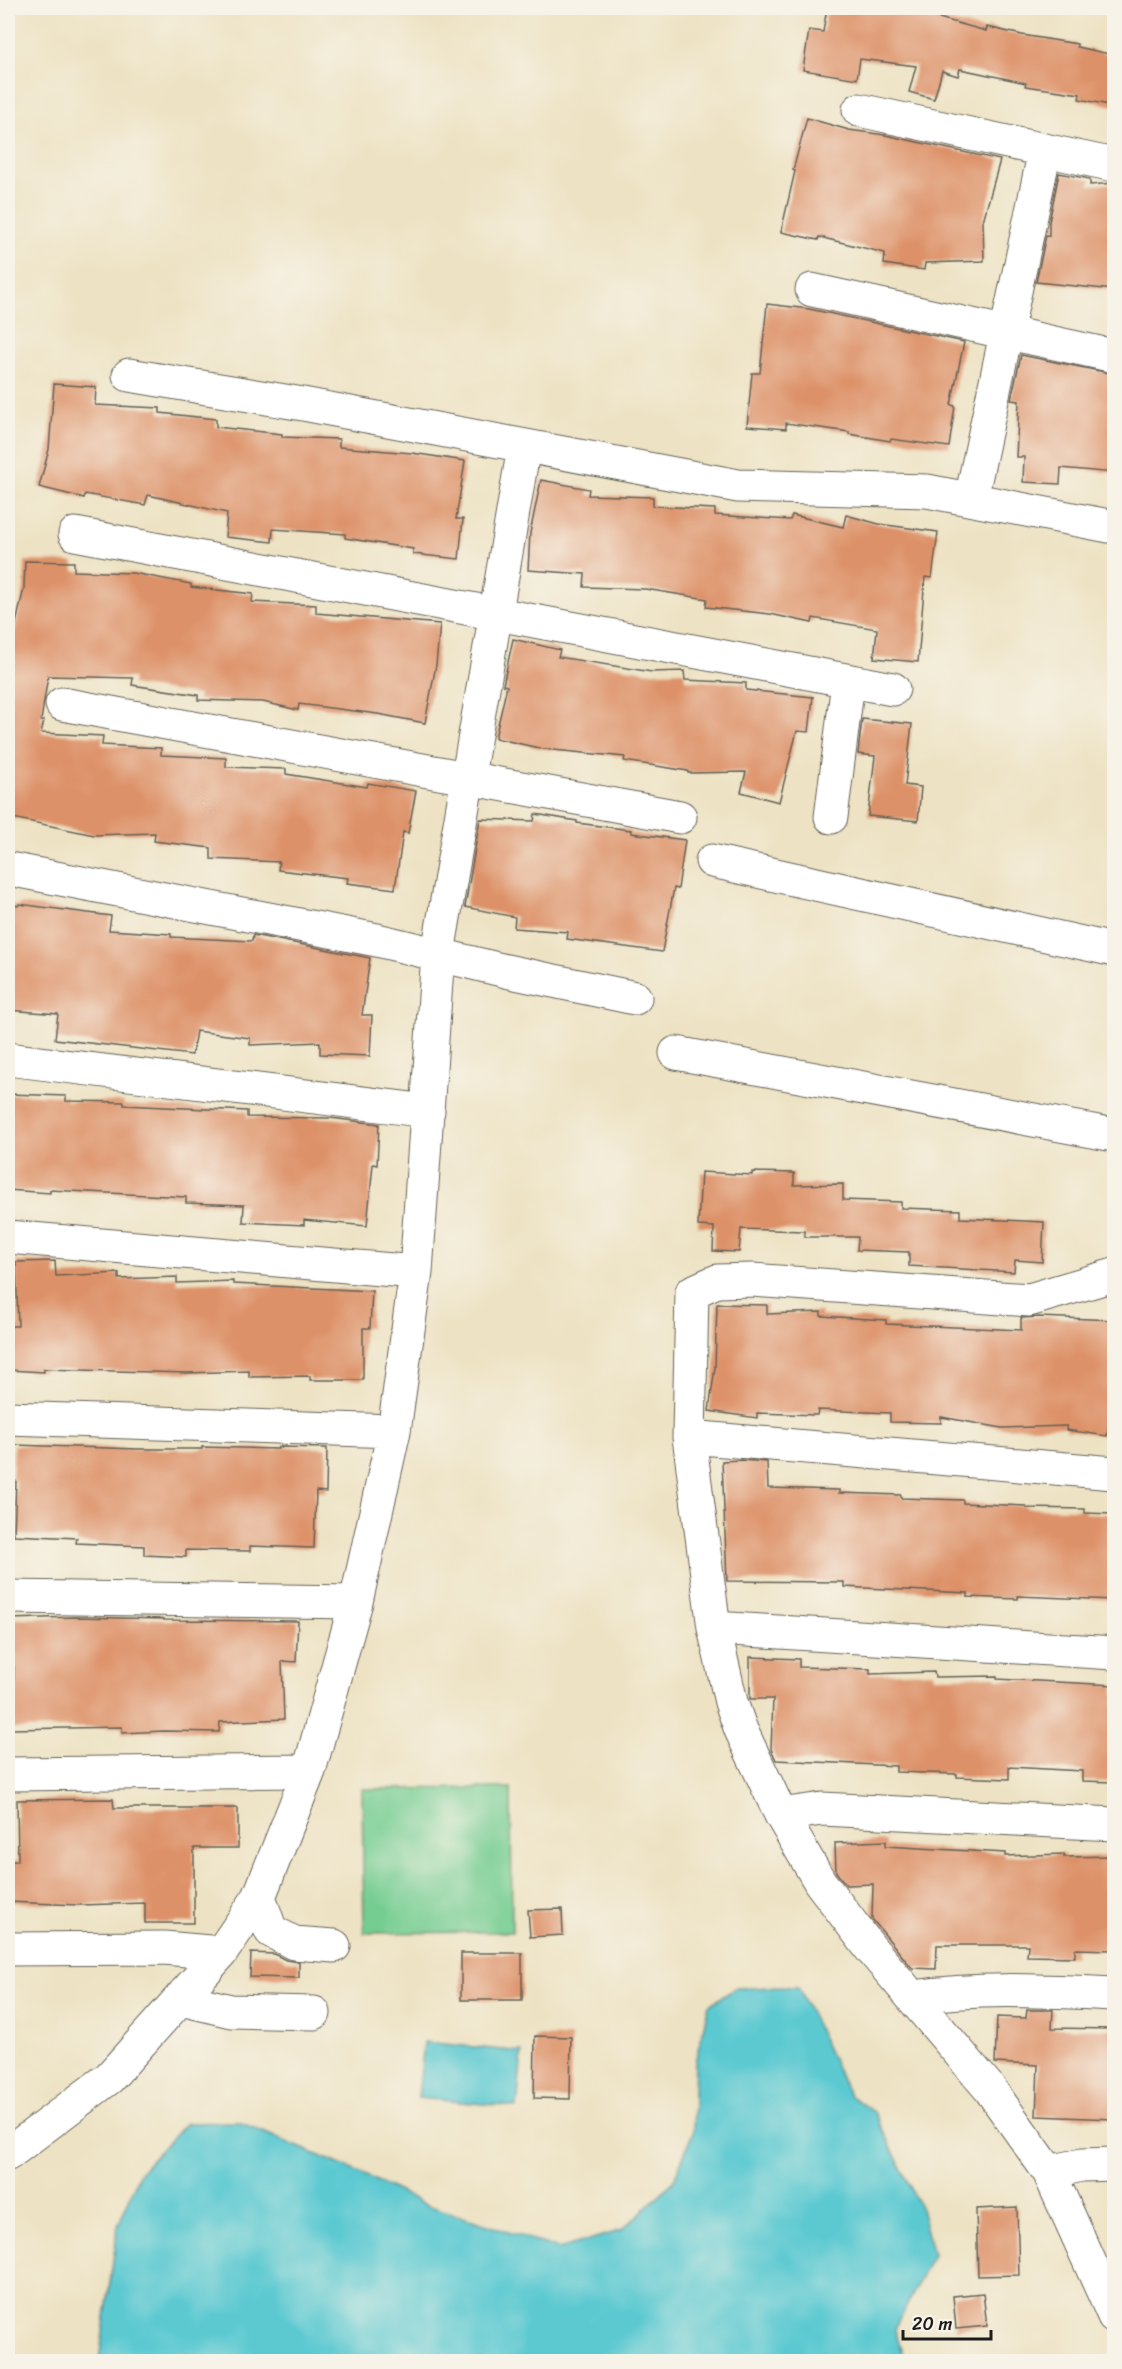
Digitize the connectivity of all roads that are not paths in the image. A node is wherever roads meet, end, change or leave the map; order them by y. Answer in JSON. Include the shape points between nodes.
{"nodes":[{"id":1,"x":859,"y":110,"type":"dead end"},
{"id":2,"x":1045,"y":150,"type":"junction"},
{"id":3,"x":1114,"y":165,"type":"edge"},
{"id":4,"x":812,"y":290,"type":"dead end"},
{"id":5,"x":1006,"y":332,"type":"junction"},
{"id":6,"x":1114,"y":356,"type":"edge"},
{"id":7,"x":129,"y":375,"type":"dead end"},
{"id":8,"x":524,"y":447,"type":"junction"},
{"id":9,"x":971,"y":499,"type":"junction"},
{"id":10,"x":1114,"y":527,"type":"edge"},
{"id":11,"x":75,"y":534,"type":"dead end"},
{"id":12,"x":494,"y":614,"type":"junction"},
{"id":13,"x":848,"y":682,"type":"junction"},
{"id":14,"x":893,"y":689,"type":"dead end"},
{"id":15,"x":62,"y":704,"type":"dead end"},
{"id":16,"x":467,"y":779,"type":"junction"},
{"id":17,"x":681,"y":817,"type":"dead end"},
{"id":18,"x":831,"y":817,"type":"dead end"},
{"id":19,"x":712,"y":861,"type":"dead end"},
{"id":20,"x":9,"y":869,"type":"dead end"},
{"id":21,"x":1114,"y":950,"type":"edge"},
{"id":22,"x":438,"y":953,"type":"junction"},
{"id":23,"x":635,"y":998,"type":"dead end"},
{"id":24,"x":676,"y":1053,"type":"dead end"},
{"id":25,"x":8,"y":1059,"type":"edge"},
{"id":26,"x":428,"y":1111,"type":"junction"},
{"id":27,"x":1114,"y":1135,"type":"edge"},
{"id":28,"x":8,"y":1237,"type":"edge"},
{"id":29,"x":416,"y":1272,"type":"junction"},
{"id":30,"x":1114,"y":1275,"type":"edge"},
{"id":31,"x":8,"y":1418,"type":"edge"},
{"id":32,"x":394,"y":1431,"type":"junction"},
{"id":33,"x":689,"y":1437,"type":"junction"},
{"id":34,"x":1114,"y":1473,"type":"edge"},
{"id":35,"x":8,"y":1597,"type":"edge"},
{"id":36,"x":356,"y":1602,"type":"junction"},
{"id":37,"x":714,"y":1628,"type":"junction"},
{"id":38,"x":1114,"y":1653,"type":"edge"},
{"id":39,"x":309,"y":1771,"type":"junction"},
{"id":40,"x":8,"y":1774,"type":"edge"},
{"id":41,"x":781,"y":1815,"type":"junction"},
{"id":42,"x":1114,"y":1824,"type":"edge"},
{"id":43,"x":259,"y":1897,"type":"junction"},
{"id":44,"x":334,"y":1946,"type":"dead end"},
{"id":45,"x":8,"y":1949,"type":"edge"},
{"id":46,"x":221,"y":1953,"type":"junction"},
{"id":47,"x":1114,"y":1994,"type":"edge"},
{"id":48,"x":913,"y":1997,"type":"junction"},
{"id":49,"x":181,"y":1999,"type":"junction"},
{"id":50,"x":314,"y":2013,"type":"dead end"},
{"id":51,"x":8,"y":2154,"type":"edge"},
{"id":52,"x":1114,"y":2164,"type":"edge"},
{"id":53,"x":1049,"y":2172,"type":"junction"},
{"id":54,"x":1114,"y":2316,"type":"edge"}],
"edges":[{"from":1,"to":2,"type":"street"},
{"from":2,"to":3,"type":"street"},
{"from":2,"to":5,"type":"street"},
{"from":4,"to":5,"type":"street"},
{"from":5,"to":6,"type":"street"},
{"from":5,"to":9,"type":"street"},
{"from":7,"to":8,"type":"street"},
{"from":8,"to":9,"type":"street","via":[[738,486],[927,491]]},
{"from":8,"to":12,"type":"street"},
{"from":9,"to":10,"type":"street"},
{"from":11,"to":12,"type":"street"},
{"from":12,"to":13,"type":"street"},
{"from":12,"to":16,"type":"street"},
{"from":13,"to":14,"type":"street"},
{"from":13,"to":18,"type":"street"},
{"from":15,"to":16,"type":"street"},
{"from":16,"to":17,"type":"street"},
{"from":16,"to":22,"type":"street"},
{"from":19,"to":21,"type":"street"},
{"from":20,"to":22,"type":"street"},
{"from":22,"to":23,"type":"street"},
{"from":22,"to":26,"type":"street"},
{"from":24,"to":27,"type":"street"},
{"from":25,"to":26,"type":"street"},
{"from":26,"to":29,"type":"street"},
{"from":28,"to":29,"type":"street"},
{"from":29,"to":32,"type":"street"},
{"from":30,"to":33,"type":"street","via":[[1029,1300],[845,1285],[717,1281],[692,1292]]},
{"from":31,"to":32,"type":"street"},
{"from":32,"to":36,"type":"street"},
{"from":33,"to":34,"type":"street"},
{"from":33,"to":37,"type":"street"},
{"from":35,"to":36,"type":"street"},
{"from":36,"to":39,"type":"street"},
{"from":37,"to":38,"type":"street"},
{"from":37,"to":41,"type":"street","via":[[741,1730]]},
{"from":39,"to":40,"type":"street"},
{"from":39,"to":43,"type":"street"},
{"from":41,"to":42,"type":"street","via":[[822,1809]]},
{"from":41,"to":48,"type":"street","via":[[820,1882]]},
{"from":43,"to":44,"type":"street","via":[[271,1930],[294,1943]]},
{"from":43,"to":46,"type":"street"},
{"from":45,"to":46,"type":"street","via":[[164,1948]]},
{"from":46,"to":49,"type":"street"},
{"from":47,"to":48,"type":"street","via":[[1022,1989],[958,1990]]},
{"from":48,"to":53,"type":"street","via":[[990,2089]]},
{"from":49,"to":50,"type":"street","via":[[231,2012]]},
{"from":49,"to":51,"type":"street","via":[[109,2078]]},
{"from":52,"to":53,"type":"street"},
{"from":53,"to":54,"type":"street"}]}
